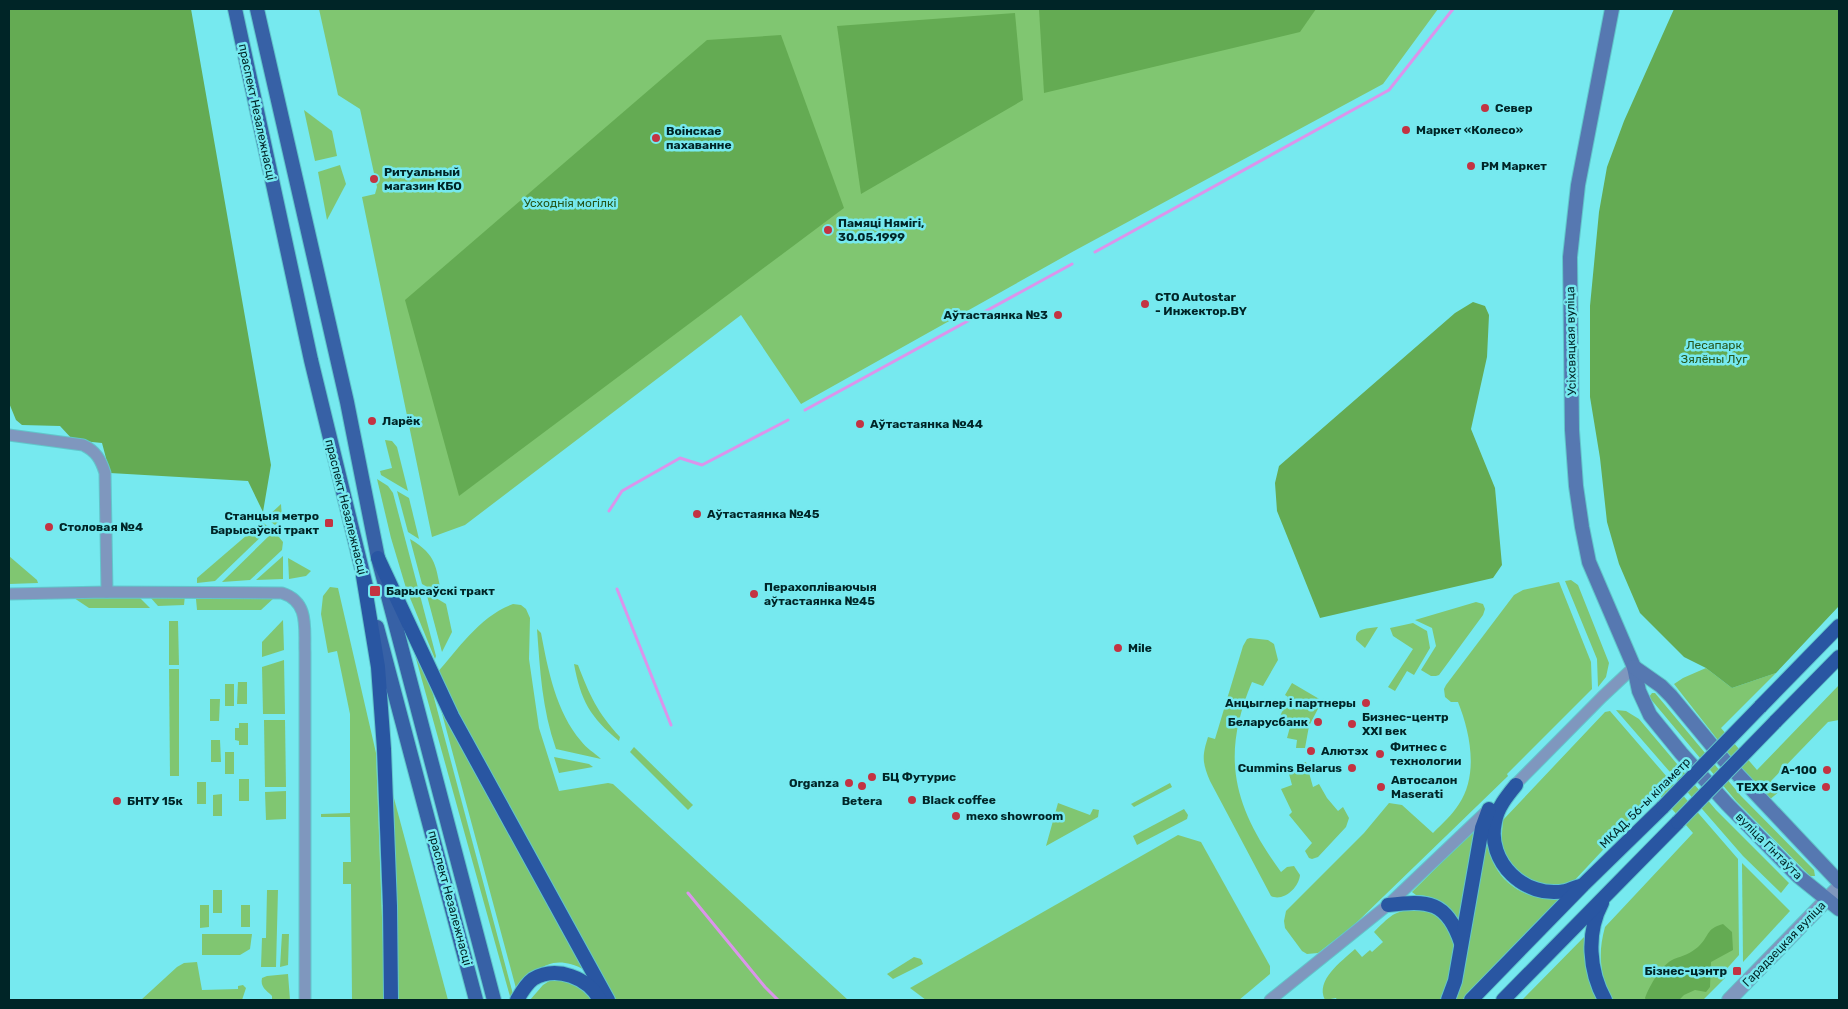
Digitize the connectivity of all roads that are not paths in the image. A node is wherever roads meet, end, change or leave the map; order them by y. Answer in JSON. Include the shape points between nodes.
{"nodes":[{"id":1,"x":235,"y":9,"type":"edge"},
{"id":2,"x":257,"y":9,"type":"edge"},
{"id":3,"x":1612,"y":9,"type":"edge"},
{"id":4,"x":9,"y":435,"type":"edge"},
{"id":5,"x":378,"y":558,"type":"junction"},
{"id":6,"x":363,"y":576,"type":"junction"},
{"id":7,"x":107,"y":592,"type":"junction"},
{"id":8,"x":9,"y":594,"type":"edge"},
{"id":9,"x":1839,"y":626,"type":"edge"},
{"id":10,"x":1839,"y":657,"type":"edge"},
{"id":11,"x":1634,"y":667,"type":"junction"},
{"id":12,"x":1704,"y":778,"type":"joint"},
{"id":13,"x":1516,"y":785,"type":"junction"},
{"id":14,"x":1489,"y":809,"type":"junction"},
{"id":15,"x":1839,"y":882,"type":"edge"},
{"id":16,"x":1583,"y":885,"type":"junction"},
{"id":17,"x":1839,"y":887,"type":"edge"},
{"id":18,"x":1607,"y":895,"type":"junction"},
{"id":19,"x":1827,"y":899,"type":"junction"},
{"id":20,"x":1388,"y":905,"type":"junction"},
{"id":21,"x":1839,"y":909,"type":"edge"},
{"id":22,"x":1462,"y":944,"type":"junction"},
{"id":23,"x":305,"y":1000,"type":"edge"},
{"id":24,"x":391,"y":1000,"type":"edge"},
{"id":25,"x":476,"y":1000,"type":"edge"},
{"id":26,"x":494,"y":1000,"type":"edge"},
{"id":27,"x":517,"y":1000,"type":"edge"},
{"id":28,"x":600,"y":1000,"type":"edge"},
{"id":29,"x":608,"y":1000,"type":"edge"},
{"id":30,"x":1270,"y":1000,"type":"edge"},
{"id":31,"x":1448,"y":1000,"type":"edge"},
{"id":32,"x":1471,"y":1000,"type":"edge"},
{"id":33,"x":1503,"y":1000,"type":"edge"},
{"id":34,"x":1605,"y":1000,"type":"edge"},
{"id":35,"x":1729,"y":1000,"type":"edge"}],
"edges":[{"from":1,"to":6,"type":"main road","name":"праспект Незалежнасці","via":[[311,360]]},
{"from":2,"to":5,"type":"main road","name":"праспект Незалежнасці","via":[[348,402]]},
{"from":3,"to":11,"type":"main road","name":"Усіхсвяцкая вуліца","via":[[1581,167],[1570,257],[1572,430],[1576,486],[1589,562]]},
{"from":4,"to":7,"type":"street","via":[[82,445],[101,460],[105,473]]},
{"from":5,"to":26,"type":"main road","name":"праспект Незалежнасці"},
{"from":5,"to":29,"type":"highway","via":[[452,716]]},
{"from":6,"to":24,"type":"highway","via":[[378,668],[383,740]]},
{"from":6,"to":25,"type":"main road","name":"праспект Незалежнасці"},
{"from":7,"to":8,"type":"street"},
{"from":7,"to":23,"type":"street","via":[[282,593],[295,599],[301,607],[305,652]]},
{"from":9,"to":16,"type":"highway","name":"МКАД, 56-ы кіламетр","bridge":true},
{"from":10,"to":18,"type":"highway","bridge":true},
{"from":11,"to":12,"type":"main road","name":"Усіхсвяцкая вуліца","via":[[1639,691],[1650,715]]},
{"from":11,"to":13,"type":"street"},
{"from":11,"to":15,"type":"main road","name":"вуліца Гінтаўта","via":[[1671,696],[1724,760]]},
{"from":12,"to":19,"type":"main road","name":"вуліца Гінтаўта","via":[[1798,876]]},
{"from":13,"to":14,"type":"street"},
{"from":13,"to":16,"type":"highway","via":[[1495,821],[1495,850],[1501,862],[1516,879],[1538,889],[1565,891]]},
{"from":14,"to":20,"type":"street"},
{"from":14,"to":22,"type":"highway","via":[[1482,828]]},
{"from":16,"to":32,"type":"highway","name":"МКАД, 56-ы кіламетр"},
{"from":17,"to":19,"type":"street","name":"Гарадзецкая вуліца"},
{"from":18,"to":33,"type":"highway"},
{"from":18,"to":34,"type":"highway","via":[[1596,919],[1591,952],[1594,972]]},
{"from":19,"to":21,"type":"main road","name":"вуліца Гінтаўта"},
{"from":19,"to":35,"type":"street","name":"Гарадзецкая вуліца"},
{"from":20,"to":22,"type":"highway","via":[[1420,902],[1433,905],[1455,927]]},
{"from":20,"to":30,"type":"street"},
{"from":22,"to":31,"type":"highway"},
{"from":27,"to":28,"type":"highway","via":[[532,980],[554,973],[580,980],[595,991]]}]}
